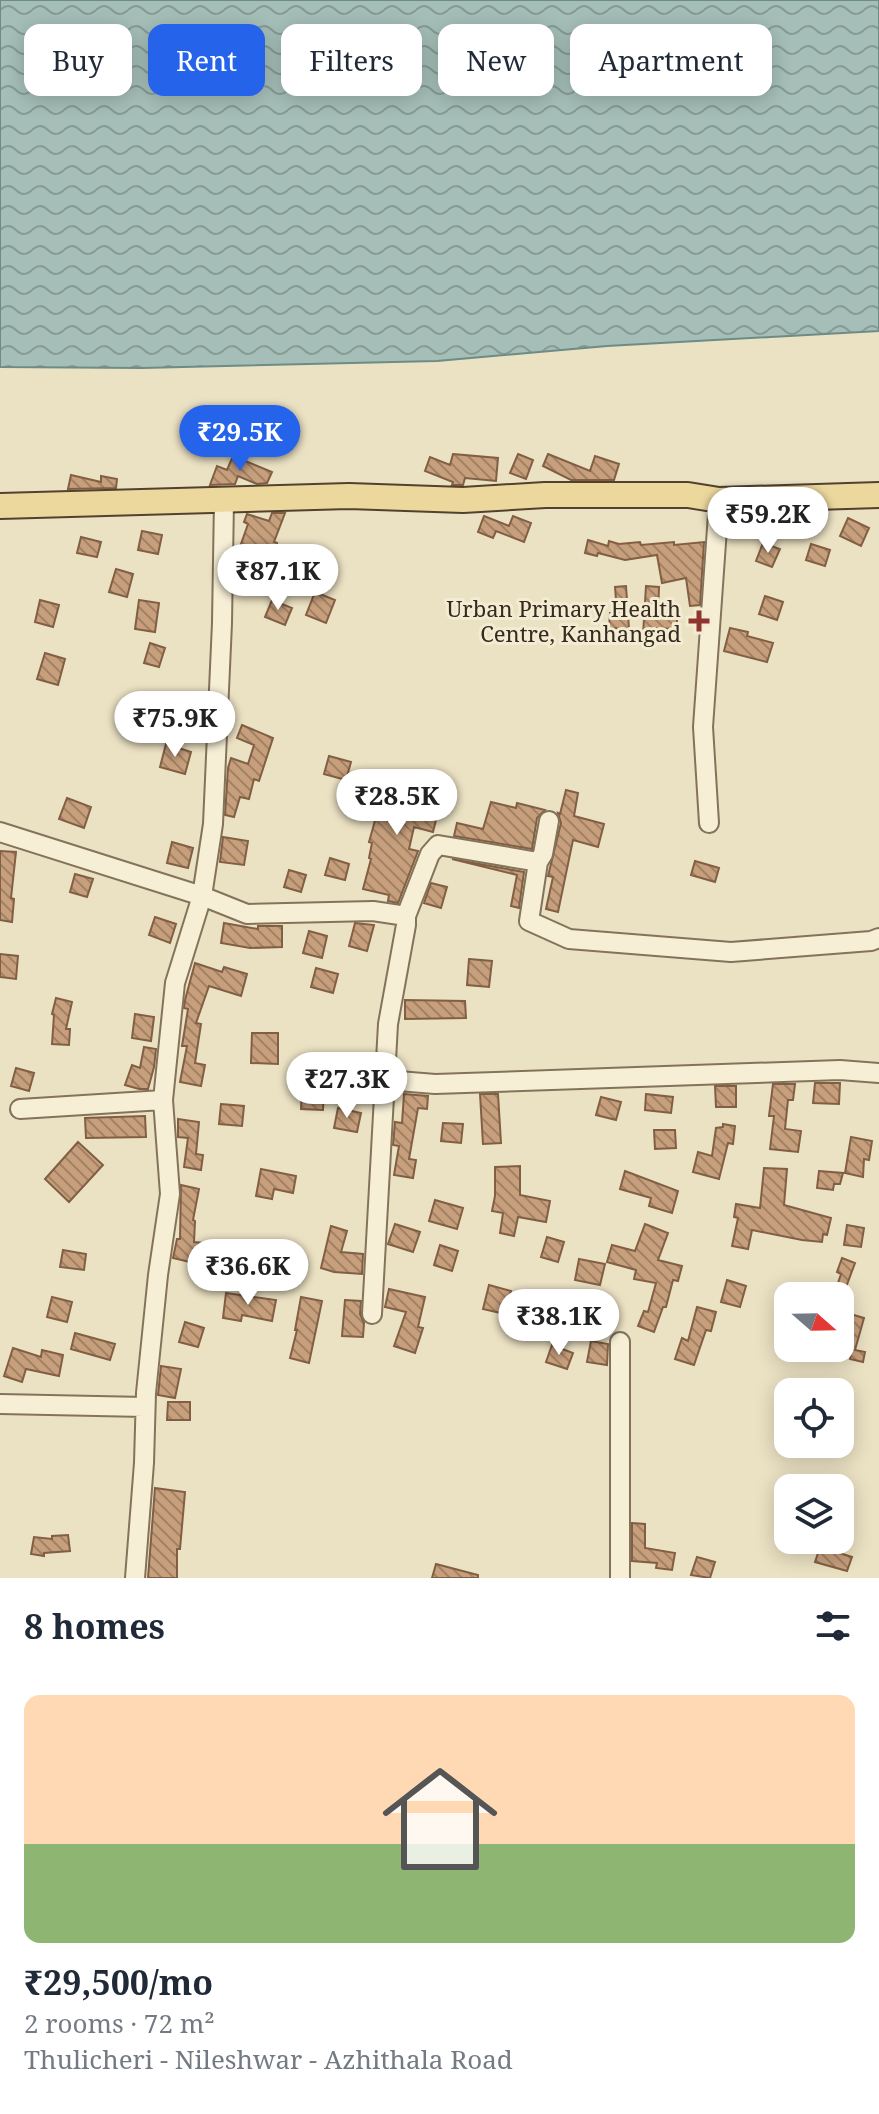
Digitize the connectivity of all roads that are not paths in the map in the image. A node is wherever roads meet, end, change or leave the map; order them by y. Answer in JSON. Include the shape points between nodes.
{"nodes":[{"id":1,"x":879,"y":495,"type":"edge"},
{"id":2,"x":224,"y":500,"type":"junction"},
{"id":3,"x":719,"y":500,"type":"junction"},
{"id":4,"x":0,"y":506,"type":"edge"},
{"id":5,"x":549,"y":821,"type":"dead end"},
{"id":6,"x":709,"y":823,"type":"dead end"},
{"id":7,"x":0,"y":832,"type":"edge"},
{"id":8,"x":538,"y":862,"type":"junction"},
{"id":9,"x":202,"y":896,"type":"junction"},
{"id":10,"x":406,"y":916,"type":"junction"},
{"id":11,"x":879,"y":938,"type":"edge"},
{"id":12,"x":879,"y":1073,"type":"edge"},
{"id":13,"x":386,"y":1080,"type":"junction"},
{"id":14,"x":163,"y":1100,"type":"junction"},
{"id":15,"x":20,"y":1109,"type":"dead end"},
{"id":16,"x":372,"y":1314,"type":"dead end"},
{"id":17,"x":620,"y":1342,"type":"dead end"},
{"id":18,"x":0,"y":1404,"type":"edge"},
{"id":19,"x":145,"y":1407,"type":"junction"},
{"id":20,"x":135,"y":1578,"type":"edge"},
{"id":21,"x":620,"y":1578,"type":"edge"}],
"edges":[{"from":1,"to":3,"type":"main road"},
{"from":2,"to":3,"type":"main road","via":[[688,495]]},
{"from":2,"to":4,"type":"main road"},
{"from":2,"to":9,"type":"street","via":[[213,824]]},
{"from":3,"to":6,"type":"street","via":[[703,727]]},
{"from":5,"to":8,"type":"street"},
{"from":7,"to":9,"type":"street"},
{"from":8,"to":10,"type":"street","via":[[438,845]]},
{"from":8,"to":11,"type":"street","via":[[529,921],[569,939],[731,952]]},
{"from":9,"to":10,"type":"street","via":[[247,914],[373,911]]},
{"from":9,"to":14,"type":"street","via":[[175,983]]},
{"from":10,"to":13,"type":"street","via":[[388,1024]]},
{"from":12,"to":13,"type":"street","via":[[435,1084]]},
{"from":13,"to":16,"type":"street"},
{"from":14,"to":15,"type":"street"},
{"from":14,"to":19,"type":"street","via":[[170,1194]]},
{"from":17,"to":21,"type":"street"},
{"from":18,"to":19,"type":"street"},
{"from":19,"to":20,"type":"street"}]}
